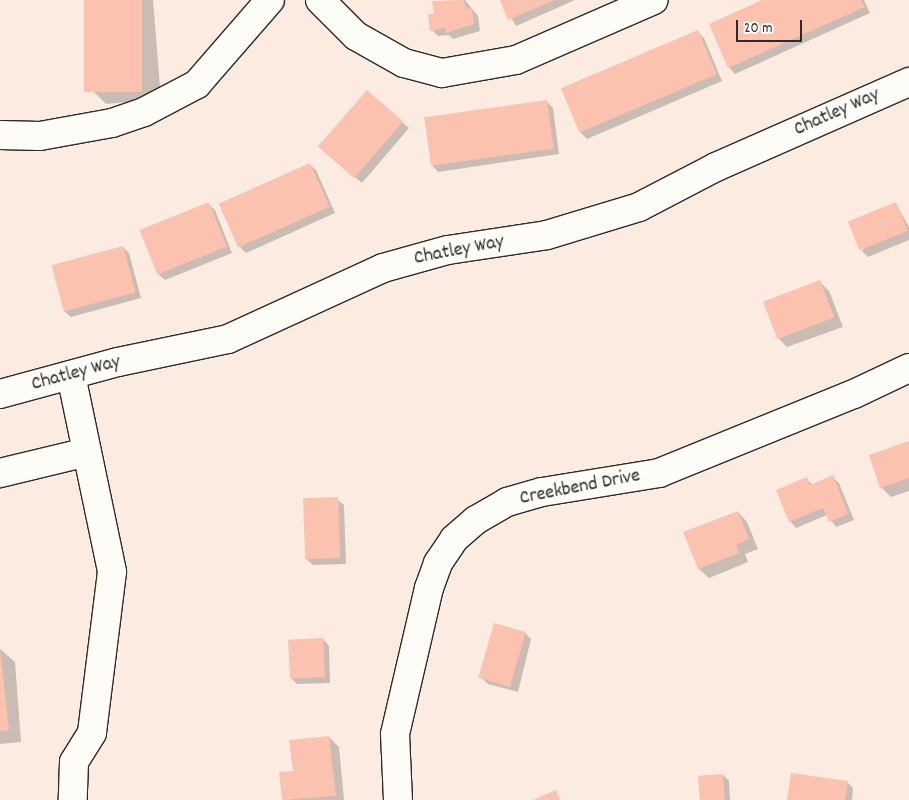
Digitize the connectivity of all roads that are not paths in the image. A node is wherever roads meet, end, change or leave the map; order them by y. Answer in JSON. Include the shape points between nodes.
{"nodes":[{"id":1,"x":270,"y":0,"type":"edge"},
{"id":2,"x":320,"y":0,"type":"edge"},
{"id":3,"x":654,"y":0,"type":"edge"},
{"id":4,"x":909,"y":82,"type":"edge"},
{"id":5,"x":0,"y":135,"type":"edge"},
{"id":6,"x":909,"y":368,"type":"edge"},
{"id":7,"x":71,"y":375,"type":"junction"},
{"id":8,"x":0,"y":394,"type":"edge"},
{"id":9,"x":86,"y":452,"type":"junction"},
{"id":10,"x":0,"y":473,"type":"edge"},
{"id":11,"x":73,"y":800,"type":"edge"},
{"id":12,"x":398,"y":800,"type":"edge"}],
"edges":[{"from":1,"to":5,"type":"street","via":[[197,84],[144,112],[112,123],[40,136]]},
{"from":2,"to":3,"type":"street","via":[[356,36],[404,63],[442,73],[516,60]]},
{"from":4,"to":7,"type":"street","name":"Chatley Way","via":[[716,167],[639,207],[547,235],[448,250],[383,268],[228,339]]},
{"from":6,"to":12,"type":"street","name":"Creekbend Drive","via":[[854,394],[659,473],[542,492],[507,502],[476,520],[454,539],[438,563],[429,588],[394,734]]},
{"from":7,"to":8,"type":"street","name":"Chatley Way"},
{"from":7,"to":9,"type":"street"},
{"from":9,"to":10,"type":"street"},
{"from":9,"to":11,"type":"street","via":[[112,572],[92,733],[74,762]]}]}
